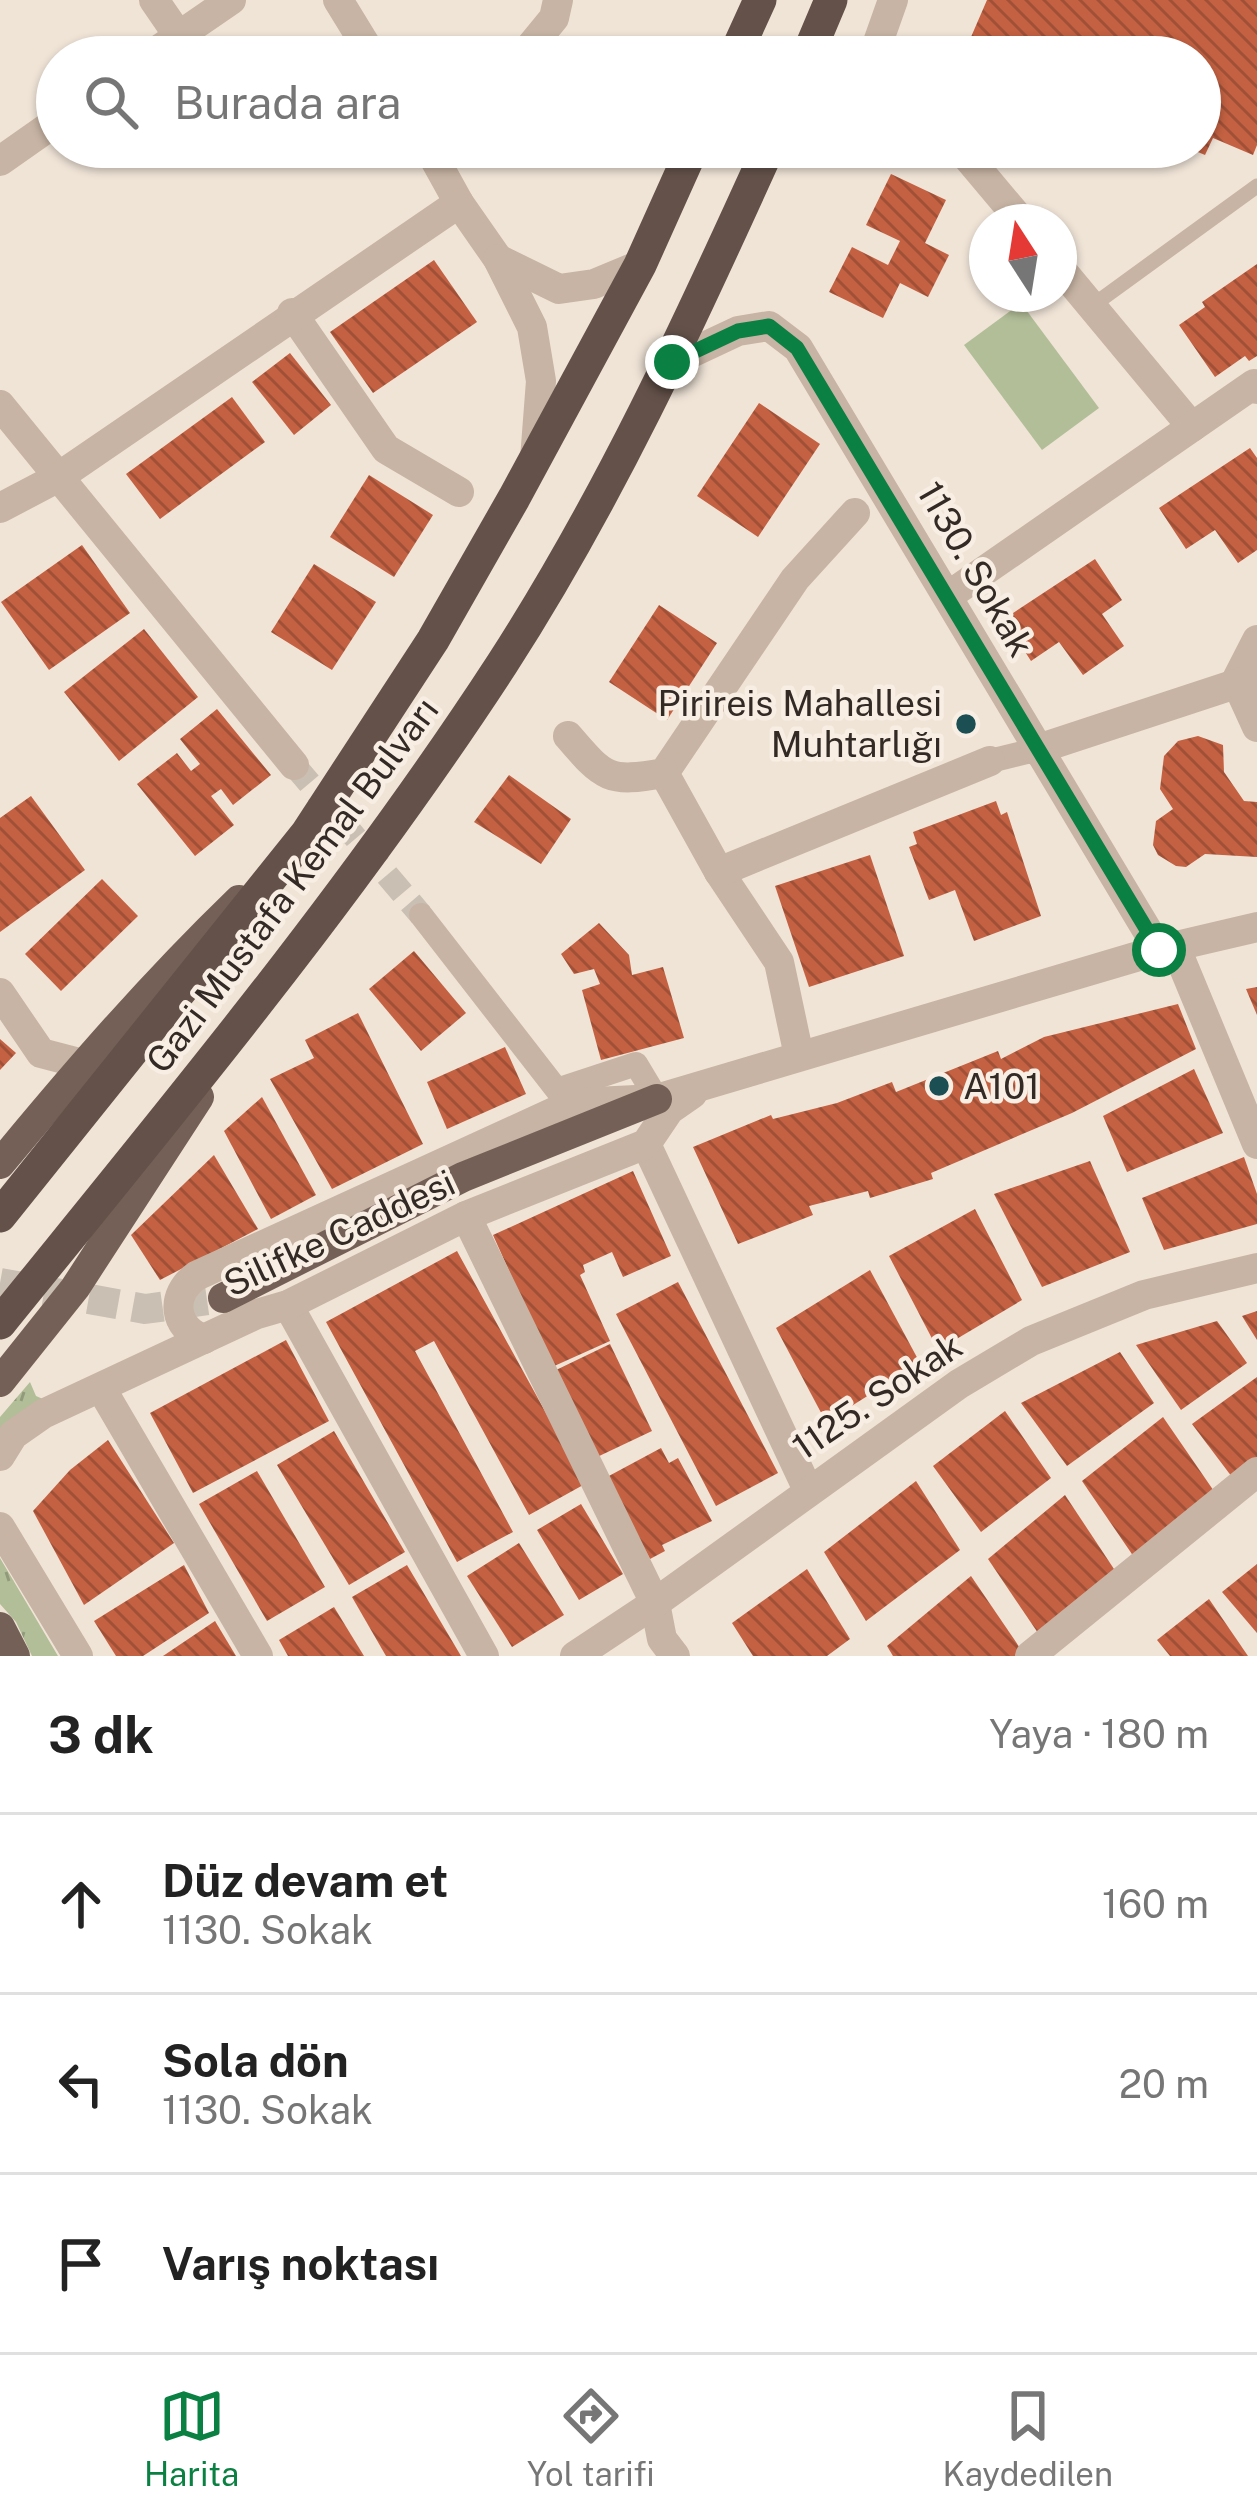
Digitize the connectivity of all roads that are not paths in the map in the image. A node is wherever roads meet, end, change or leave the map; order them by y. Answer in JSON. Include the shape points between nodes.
{"nodes":[{"id":1,"x":154,"y":0,"type":"edge"},
{"id":2,"x":231,"y":0,"type":"edge"},
{"id":3,"x":338,"y":0,"type":"edge"},
{"id":4,"x":557,"y":0,"type":"edge"},
{"id":5,"x":760,"y":0,"type":"edge"},
{"id":6,"x":831,"y":0,"type":"edge"},
{"id":7,"x":892,"y":0,"type":"edge"},
{"id":8,"x":178,"y":35,"type":"joint"},
{"id":9,"x":360,"y":36,"type":"edge"},
{"id":10,"x":540,"y":36,"type":"edge"},
{"id":11,"x":744,"y":36,"type":"edge"},
{"id":12,"x":816,"y":36,"type":"edge"},
{"id":13,"x":881,"y":36,"type":"edge"},
{"id":14,"x":36,"y":136,"type":"edge"},
{"id":15,"x":0,"y":161,"type":"edge"},
{"id":16,"x":445,"y":168,"type":"edge"},
{"id":17,"x":684,"y":168,"type":"edge"},
{"id":18,"x":760,"y":168,"type":"edge"},
{"id":19,"x":977,"y":168,"type":"edge"},
{"id":20,"x":1257,"y":186,"type":"edge"},
{"id":21,"x":459,"y":203,"type":"junction"},
{"id":22,"x":1007,"y":204,"type":"edge"},
{"id":23,"x":498,"y":259,"type":"junction"},
{"id":24,"x":640,"y":265,"type":"junction"},
{"id":25,"x":1077,"y":288,"type":"edge"},
{"id":26,"x":1092,"y":306,"type":"junction"},
{"id":27,"x":292,"y":314,"type":"junction"},
{"id":28,"x":672,"y":362,"type":"junction"},
{"id":29,"x":1257,"y":389,"type":"edge"},
{"id":30,"x":0,"y":405,"type":"edge"},
{"id":31,"x":1192,"y":427,"type":"junction"},
{"id":32,"x":535,"y":460,"type":"junction"},
{"id":33,"x":57,"y":478,"type":"junction"},
{"id":34,"x":459,"y":492,"type":"dead end"},
{"id":35,"x":0,"y":508,"type":"edge"},
{"id":36,"x":854,"y":513,"type":"dead end"},
{"id":37,"x":948,"y":596,"type":"junction"},
{"id":38,"x":1257,"y":640,"type":"edge"},
{"id":39,"x":1246,"y":679,"type":"edge"},
{"id":40,"x":1257,"y":727,"type":"edge"},
{"id":41,"x":568,"y":736,"type":"dead end"},
{"id":42,"x":1035,"y":749,"type":"junction"},
{"id":43,"x":990,"y":761,"type":"joint"},
{"id":44,"x":294,"y":765,"type":"tunnel mouth"},
{"id":45,"x":664,"y":773,"type":"junction"},
{"id":46,"x":308,"y":833,"type":"junction"},
{"id":47,"x":719,"y":872,"type":"junction"},
{"id":48,"x":421,"y":915,"type":"tunnel mouth"},
{"id":49,"x":1257,"y":927,"type":"edge"},
{"id":50,"x":1167,"y":948,"type":"junction"},
{"id":51,"x":0,"y":993,"type":"edge"},
{"id":52,"x":251,"y":1013,"type":"junction"},
{"id":53,"x":799,"y":1056,"type":"junction"},
{"id":54,"x":83,"y":1064,"type":"junction"},
{"id":55,"x":710,"y":1082,"type":"junction"},
{"id":56,"x":658,"y":1099,"type":"junction"},
{"id":57,"x":646,"y":1144,"type":"junction"},
{"id":58,"x":1257,"y":1144,"type":"edge"},
{"id":59,"x":0,"y":1164,"type":"edge"},
{"id":60,"x":0,"y":1216,"type":"edge"},
{"id":61,"x":466,"y":1216,"type":"junction"},
{"id":62,"x":1257,"y":1268,"type":"edge"},
{"id":63,"x":223,"y":1298,"type":"tunnel mouth"},
{"id":64,"x":288,"y":1305,"type":"junction"},
{"id":65,"x":0,"y":1323,"type":"edge"},
{"id":66,"x":204,"y":1339,"type":"junction"},
{"id":67,"x":0,"y":1382,"type":"edge"},
{"id":68,"x":101,"y":1388,"type":"junction"},
{"id":69,"x":0,"y":1456,"type":"edge"},
{"id":70,"x":1257,"y":1472,"type":"edge"},
{"id":71,"x":808,"y":1490,"type":"junction"},
{"id":72,"x":0,"y":1527,"type":"edge"},
{"id":73,"x":655,"y":1603,"type":"junction"},
{"id":74,"x":0,"y":1627,"type":"edge"},
{"id":75,"x":15,"y":1656,"type":"edge"},
{"id":76,"x":78,"y":1656,"type":"edge"},
{"id":77,"x":258,"y":1656,"type":"edge"},
{"id":78,"x":484,"y":1656,"type":"edge"},
{"id":79,"x":575,"y":1656,"type":"edge"},
{"id":80,"x":675,"y":1656,"type":"edge"},
{"id":81,"x":1030,"y":1656,"type":"edge"}],
"edges":[{"from":1,"to":8,"type":"street"},
{"from":2,"to":8,"type":"street"},
{"from":3,"to":9,"type":"street"},
{"from":4,"to":10,"type":"street"},
{"from":5,"to":11,"type":"highway"},
{"from":6,"to":12,"type":"highway"},
{"from":7,"to":13,"type":"street"},
{"from":14,"to":15,"type":"street"},
{"from":16,"to":21,"type":"street"},
{"from":17,"to":24,"type":"highway","name":"Gazi Mustafa Kemal Bulvarı"},
{"from":18,"to":28,"type":"highway","name":"Gazi Mustafa Kemal Bulvarı"},
{"from":19,"to":22,"type":"street"},
{"from":20,"to":26,"type":"lane"},
{"from":21,"to":23,"type":"street"},
{"from":21,"to":27,"type":"street"},
{"from":23,"to":24,"type":"street","via":[[559,289]]},
{"from":23,"to":32,"type":"street","via":[[532,328],[541,381]]},
{"from":24,"to":32,"type":"highway","name":"Gazi Mustafa Kemal Bulvarı"},
{"from":25,"to":26,"type":"street"},
{"from":26,"to":31,"type":"street"},
{"from":27,"to":33,"type":"street"},
{"from":27,"to":34,"type":"street","via":[[386,449]]},
{"from":28,"to":37,"type":"street","name":"1130. Sokak","via":[[738,331],[769,326],[797,348]]},
{"from":28,"to":52,"type":"highway","name":"Gazi Mustafa Kemal Bulvarı","via":[[504,661],[393,827]]},
{"from":29,"to":31,"type":"street"},
{"from":30,"to":33,"type":"street"},
{"from":31,"to":37,"type":"street"},
{"from":32,"to":46,"type":"highway","name":"Gazi Mustafa Kemal Bulvarı","via":[[433,640]]},
{"from":33,"to":35,"type":"street"},
{"from":33,"to":44,"type":"street"},
{"from":36,"to":45,"type":"street","via":[[795,579]]},
{"from":37,"to":42,"type":"street","name":"1130. Sokak"},
{"from":38,"to":39,"type":"street"},
{"from":39,"to":40,"type":"street"},
{"from":39,"to":42,"type":"street"},
{"from":41,"to":45,"type":"street","via":[[598,770],[625,780]]},
{"from":42,"to":43,"type":"street"},
{"from":42,"to":50,"type":"street","name":"1130. Sokak"},
{"from":43,"to":47,"type":"street"},
{"from":45,"to":47,"type":"street"},
{"from":46,"to":54,"type":"main road"},
{"from":46,"to":60,"type":"highway","name":"Gazi Mustafa Kemal Bulvarı"},
{"from":47,"to":53,"type":"street","via":[[778,962]]},
{"from":48,"to":56,"type":"street","via":[[556,1090],[636,1064]]},
{"from":49,"to":50,"type":"street","name":"Silifke Caddesi"},
{"from":50,"to":53,"type":"street","name":"Silifke Caddesi"},
{"from":50,"to":58,"type":"street","name":"1130. Sokak"},
{"from":51,"to":54,"type":"street","via":[[41,1053]]},
{"from":52,"to":65,"type":"highway","name":"Gazi Mustafa Kemal Bulvarı"},
{"from":52,"to":67,"type":"main road","via":[[75,1288]]},
{"from":53,"to":55,"type":"street","name":"Silifke Caddesi"},
{"from":54,"to":59,"type":"main road"},
{"from":55,"to":56,"type":"street","name":"Silifke Caddesi"},
{"from":55,"to":57,"type":"street","name":"Silifke Caddesi","via":[[669,1109]]},
{"from":56,"to":63,"type":"main road","via":[[463,1177]]},
{"from":56,"to":66,"type":"street","name":"Silifke Caddesi","via":[[574,1103],[196,1276],[181,1292],[178,1312]]},
{"from":57,"to":61,"type":"street","name":"Silifke Caddesi"},
{"from":57,"to":71,"type":"street"},
{"from":61,"to":64,"type":"street","name":"Silifke Caddesi"},
{"from":61,"to":73,"type":"street"},
{"from":62,"to":71,"type":"street","name":"1125. Sokak","via":[[1144,1295],[1031,1342]]},
{"from":64,"to":66,"type":"street","name":"Silifke Caddesi"},
{"from":64,"to":78,"type":"street"},
{"from":66,"to":68,"type":"street","name":"Silifke Caddesi"},
{"from":68,"to":69,"type":"street","name":"Silifke Caddesi","via":[[27,1424]]},
{"from":68,"to":77,"type":"street"},
{"from":70,"to":81,"type":"street"},
{"from":71,"to":73,"type":"street","name":"1125. Sokak"},
{"from":72,"to":76,"type":"street"},
{"from":73,"to":79,"type":"street","name":"1125. Sokak"},
{"from":73,"to":80,"type":"street","via":[[662,1639]]},
{"from":74,"to":75,"type":"main road"}]}
